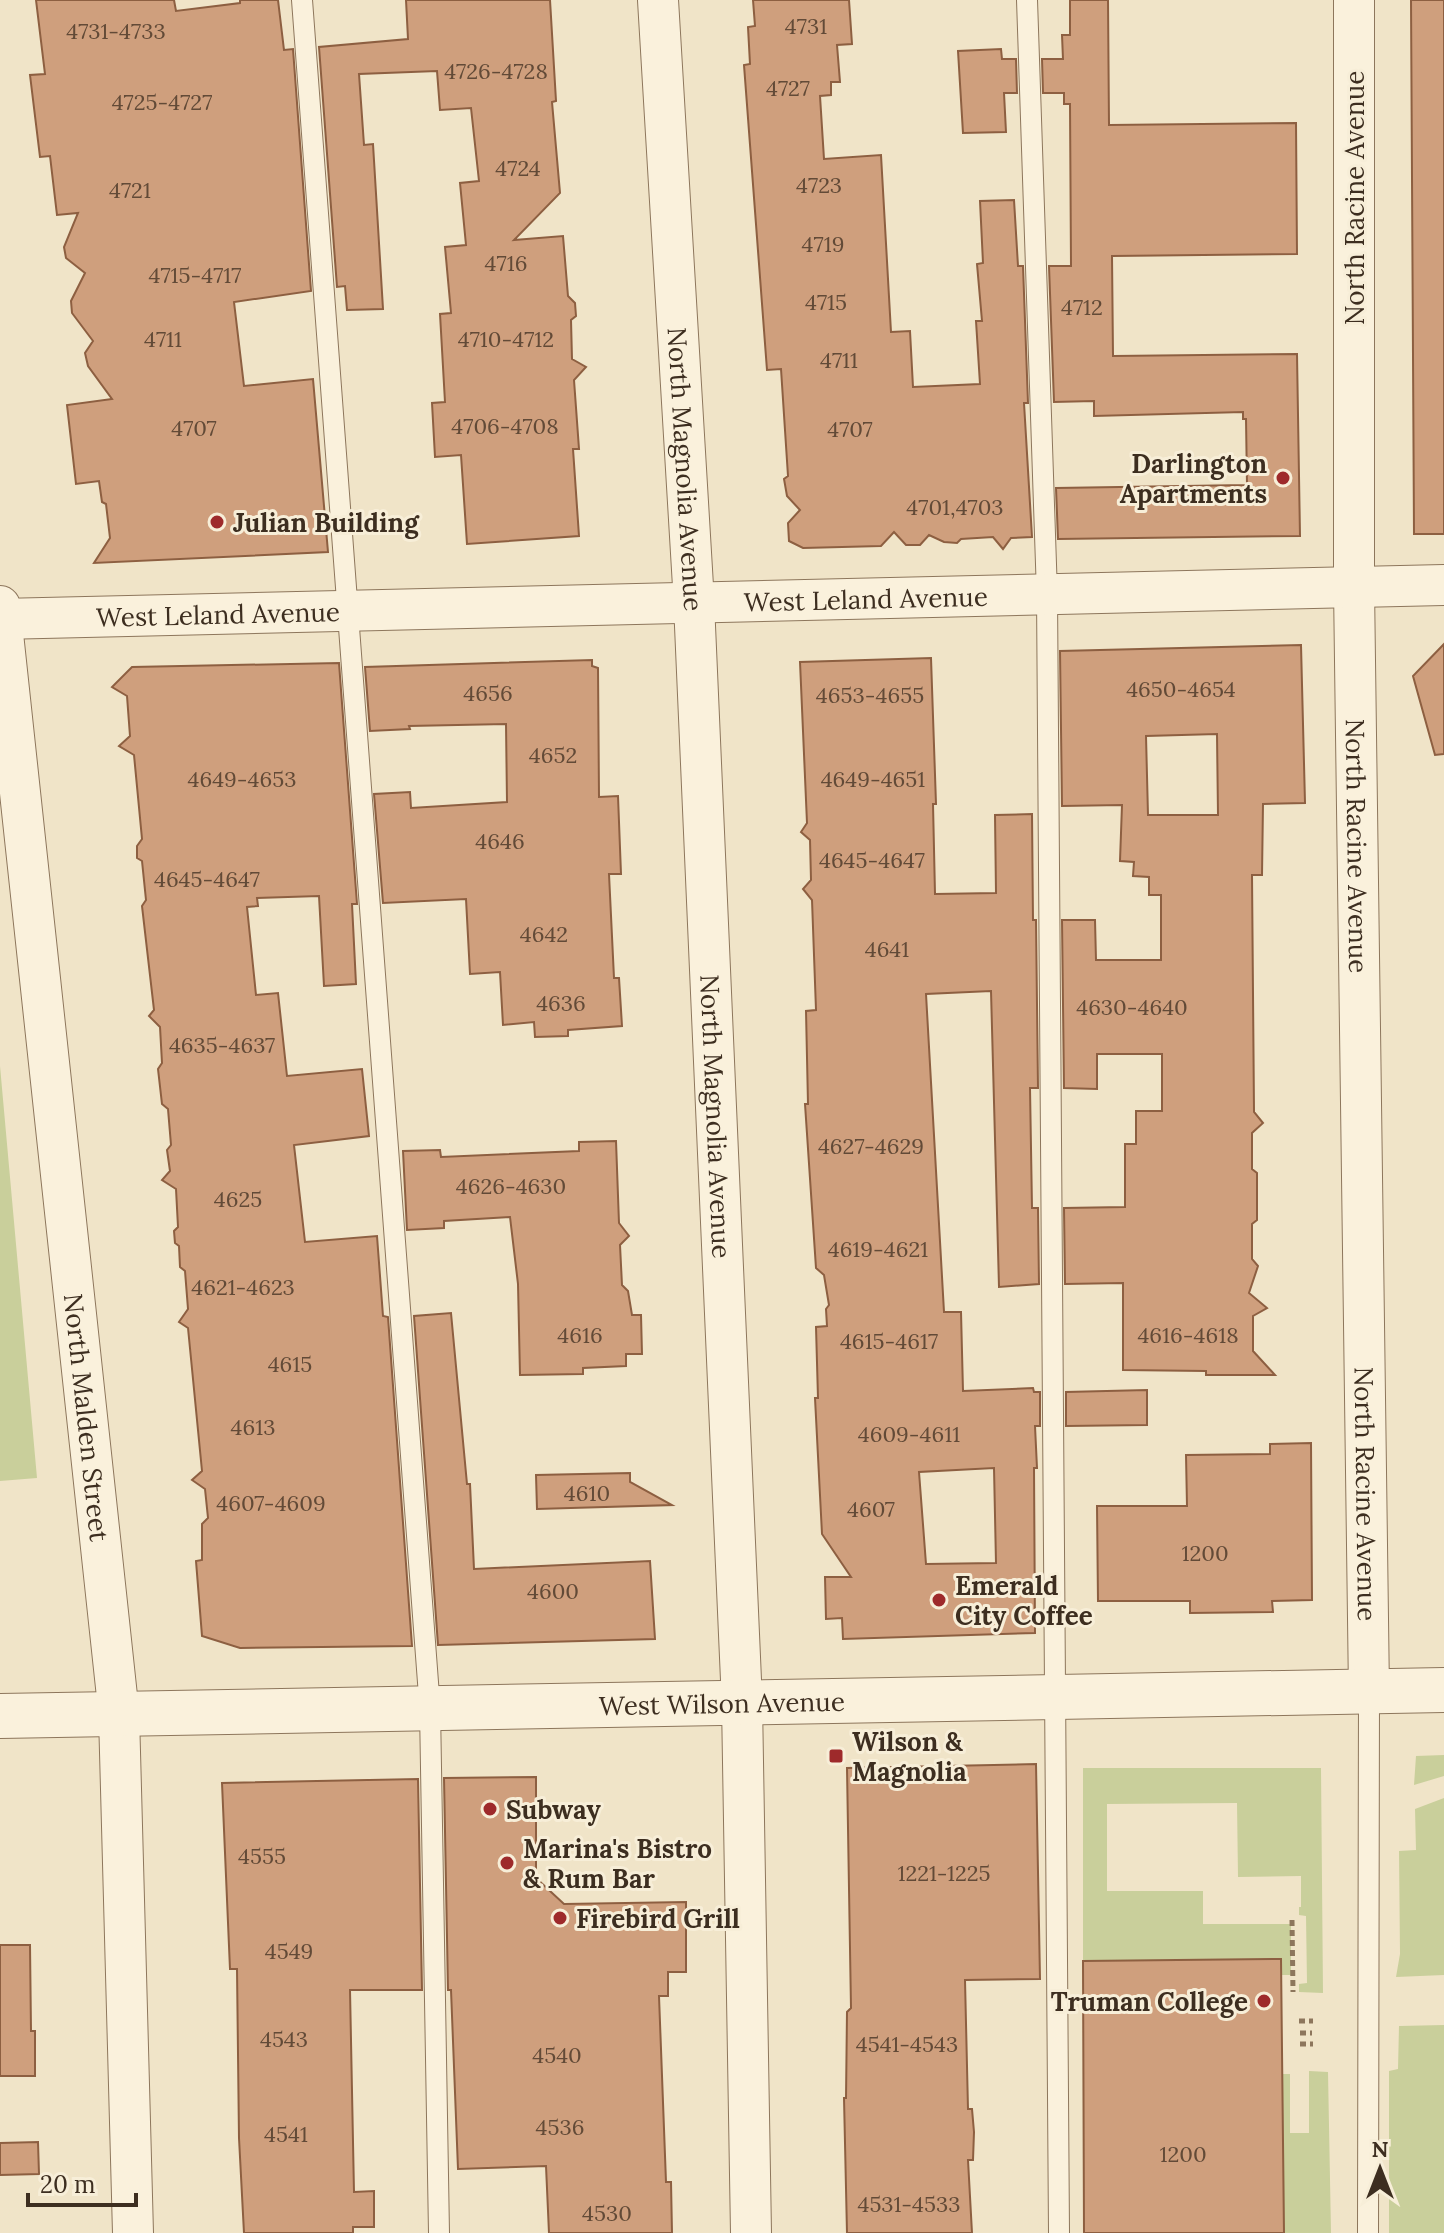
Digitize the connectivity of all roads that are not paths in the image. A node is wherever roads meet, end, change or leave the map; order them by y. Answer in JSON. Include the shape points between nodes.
{"nodes":[{"id":1,"x":302,"y":0,"type":"edge"},
{"id":2,"x":658,"y":0,"type":"edge"},
{"id":3,"x":1027,"y":0,"type":"edge"},
{"id":4,"x":1354,"y":0,"type":"edge"},
{"id":5,"x":1444,"y":585,"type":"edge"},
{"id":6,"x":1354,"y":587,"type":"junction"},
{"id":7,"x":1047,"y":594,"type":"junction"},
{"id":8,"x":694,"y":603,"type":"junction"},
{"id":9,"x":349,"y":611,"type":"junction"},
{"id":10,"x":0,"y":615,"type":"edge"},
{"id":11,"x":1444,"y":1690,"type":"edge"},
{"id":12,"x":1369,"y":1692,"type":"junction"},
{"id":13,"x":1055,"y":1697,"type":"junction"},
{"id":14,"x":742,"y":1703,"type":"junction"},
{"id":15,"x":430,"y":1709,"type":"junction"},
{"id":16,"x":119,"y":1715,"type":"junction"},
{"id":17,"x":0,"y":1716,"type":"edge"},
{"id":18,"x":133,"y":2233,"type":"edge"},
{"id":19,"x":439,"y":2233,"type":"edge"},
{"id":20,"x":751,"y":2233,"type":"edge"},
{"id":21,"x":1059,"y":2233,"type":"edge"},
{"id":22,"x":1368,"y":2233,"type":"edge"}],
"edges":[{"from":1,"to":9,"type":"lane"},
{"from":2,"to":8,"type":"street","name":"North Magnolia Avenue"},
{"from":3,"to":7,"type":"lane"},
{"from":4,"to":6,"type":"street","name":"North Racine Avenue"},
{"from":5,"to":6,"type":"street","name":"West Leland Avenue"},
{"from":6,"to":7,"type":"street","name":"West Leland Avenue"},
{"from":6,"to":12,"type":"street","name":"North Racine Avenue"},
{"from":7,"to":8,"type":"street","name":"West Leland Avenue"},
{"from":7,"to":13,"type":"lane"},
{"from":8,"to":9,"type":"street","name":"West Leland Avenue"},
{"from":8,"to":14,"type":"street","name":"North Magnolia Avenue"},
{"from":9,"to":10,"type":"street","name":"West Leland Avenue"},
{"from":9,"to":15,"type":"lane"},
{"from":10,"to":16,"type":"street","name":"North Malden Street"},
{"from":11,"to":12,"type":"street","name":"West Wilson Avenue"},
{"from":12,"to":13,"type":"street","name":"West Wilson Avenue"},
{"from":12,"to":22,"type":"lane"},
{"from":13,"to":14,"type":"street","name":"West Wilson Avenue"},
{"from":13,"to":21,"type":"lane"},
{"from":14,"to":15,"type":"street","name":"West Wilson Avenue"},
{"from":14,"to":20,"type":"street","name":"North Magnolia Avenue"},
{"from":15,"to":16,"type":"street","name":"West Wilson Avenue"},
{"from":15,"to":19,"type":"lane"},
{"from":16,"to":17,"type":"street","name":"West Wilson Avenue"},
{"from":16,"to":18,"type":"street","name":"North Malden Street"}]}
